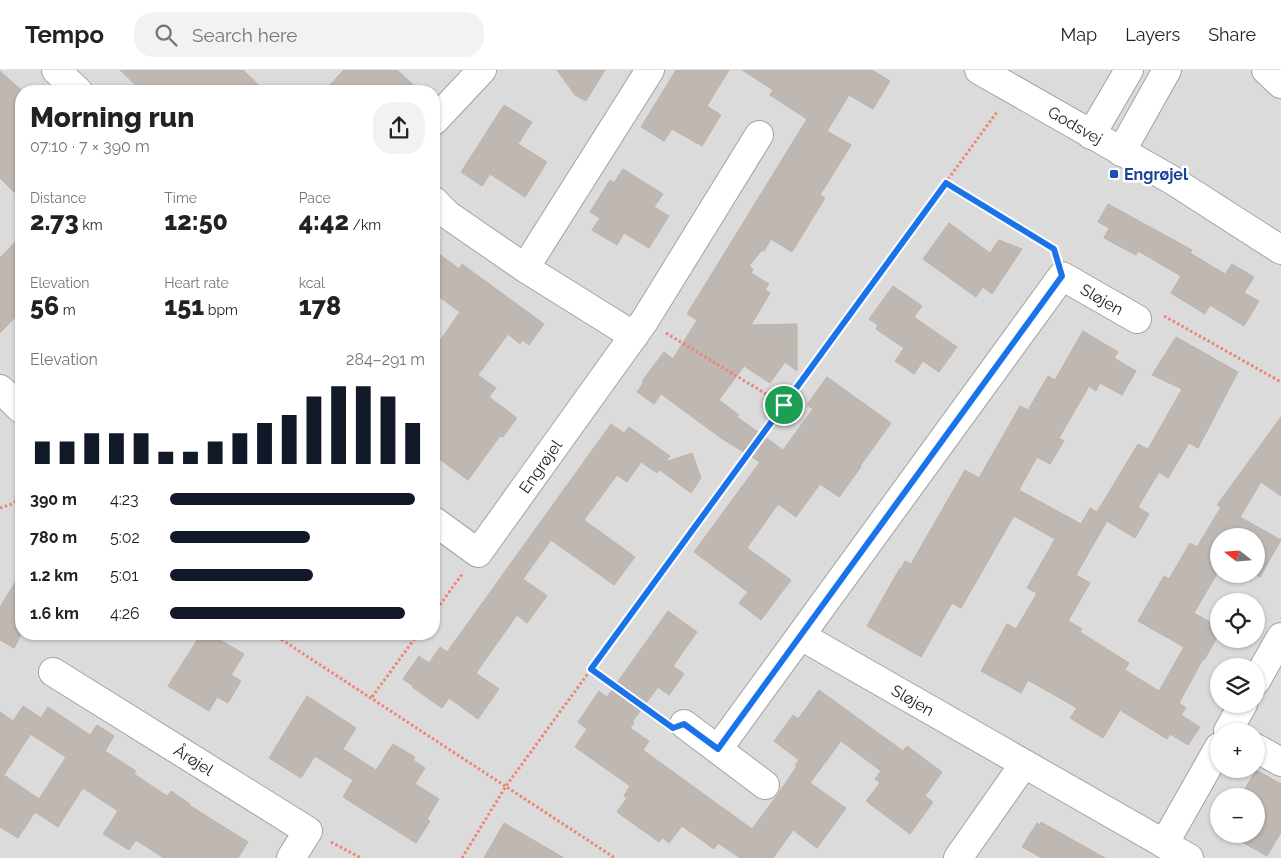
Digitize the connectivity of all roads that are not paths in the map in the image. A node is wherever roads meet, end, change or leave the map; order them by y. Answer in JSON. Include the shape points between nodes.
{"nodes":[{"id":1,"x":56,"y":70,"type":"edge"},
{"id":2,"x":650,"y":70,"type":"edge"},
{"id":3,"x":979,"y":70,"type":"edge"},
{"id":4,"x":1129,"y":70,"type":"edge"},
{"id":5,"x":1167,"y":70,"type":"edge"},
{"id":6,"x":1266,"y":70,"type":"edge"},
{"id":7,"x":473,"y":73,"type":"edge"},
{"id":8,"x":1281,"y":84,"type":"edge"},
{"id":9,"x":72,"y":85,"type":"edge"},
{"id":10,"x":440,"y":114,"type":"edge"},
{"id":11,"x":759,"y":135,"type":"dead end"},
{"id":12,"x":1091,"y":135,"type":"junction"},
{"id":13,"x":1121,"y":152,"type":"junction"},
{"id":14,"x":1172,"y":180,"type":"junction"},
{"id":15,"x":440,"y":207,"type":"edge"},
{"id":16,"x":1281,"y":227,"type":"edge"},
{"id":17,"x":1281,"y":250,"type":"edge"},
{"id":18,"x":525,"y":268,"type":"junction"},
{"id":19,"x":1137,"y":319,"type":"road end"},
{"id":20,"x":639,"y":328,"type":"junction"},
{"id":21,"x":0,"y":389,"type":"edge"},
{"id":22,"x":15,"y":403,"type":"edge"},
{"id":23,"x":440,"y":525,"type":"edge"},
{"id":24,"x":801,"y":636,"type":"junction"},
{"id":25,"x":1281,"y":637,"type":"edge"},
{"id":26,"x":1265,"y":665,"type":"edge"},
{"id":27,"x":53,"y":672,"type":"dead end"},
{"id":28,"x":684,"y":724,"type":"road end"},
{"id":29,"x":718,"y":749,"type":"junction"},
{"id":30,"x":1265,"y":753,"type":"edge"},
{"id":31,"x":1281,"y":762,"type":"edge"},
{"id":32,"x":1210,"y":763,"type":"edge"},
{"id":33,"x":1024,"y":764,"type":"junction"},
{"id":34,"x":765,"y":785,"type":"dead end"},
{"id":35,"x":1164,"y":844,"type":"junction"},
{"id":36,"x":291,"y":858,"type":"edge"},
{"id":37,"x":958,"y":858,"type":"edge"},
{"id":38,"x":1189,"y":858,"type":"edge"}],
"edges":[{"from":1,"to":9,"type":"street"},
{"from":2,"to":18,"type":"street"},
{"from":3,"to":12,"type":"street","name":"Godsvej"},
{"from":4,"to":12,"type":"street"},
{"from":5,"to":13,"type":"street"},
{"from":6,"to":8,"type":"street"},
{"from":7,"to":10,"type":"street"},
{"from":11,"to":20,"type":"street","name":"Engrøjel"},
{"from":12,"to":13,"type":"street","name":"Godsvej"},
{"from":13,"to":14,"type":"street","name":"Godsvej"},
{"from":14,"to":16,"type":"street","name":"Godsvej"},
{"from":14,"to":17,"type":"street","name":"Godsvej"},
{"from":15,"to":18,"type":"street"},
{"from":18,"to":20,"type":"street"},
{"from":19,"to":24,"type":"street","name":"Sløjen","via":[[1062,276]]},
{"from":20,"to":23,"type":"street","name":"Engrøjel","via":[[478,553]]},
{"from":21,"to":22,"type":"street"},
{"from":24,"to":29,"type":"street","name":"Sløjen"},
{"from":24,"to":33,"type":"street","name":"Sløjen"},
{"from":25,"to":26,"type":"street"},
{"from":27,"to":36,"type":"street","name":"Årøjel","via":[[308,831]]},
{"from":28,"to":29,"type":"street"},
{"from":29,"to":34,"type":"street"},
{"from":30,"to":31,"type":"street"},
{"from":32,"to":35,"type":"street"},
{"from":33,"to":35,"type":"street","name":"Sløjen"},
{"from":33,"to":37,"type":"street"},
{"from":35,"to":38,"type":"street","name":"Sløjen"}]}
